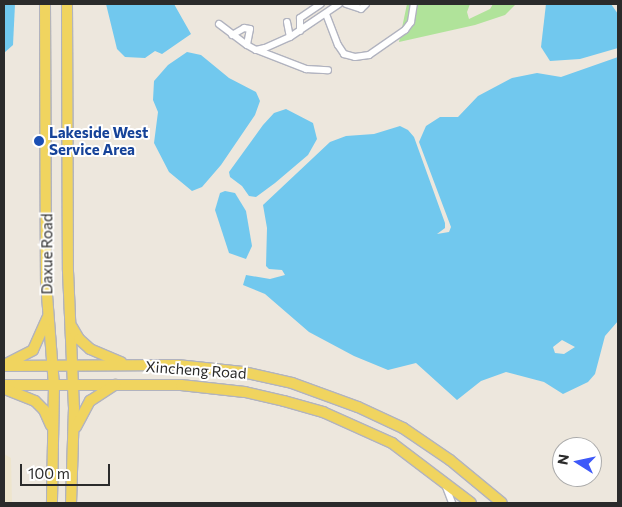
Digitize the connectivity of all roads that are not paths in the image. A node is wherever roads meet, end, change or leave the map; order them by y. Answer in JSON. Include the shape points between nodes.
{"nodes":[{"id":1,"x":45,"y":4,"type":"edge"},
{"id":2,"x":67,"y":4,"type":"edge"},
{"id":3,"x":321,"y":4,"type":"edge"},
{"id":4,"x":339,"y":4,"type":"edge"},
{"id":5,"x":346,"y":4,"type":"edge"},
{"id":6,"x":366,"y":4,"type":"edge"},
{"id":7,"x":414,"y":4,"type":"edge"},
{"id":8,"x":326,"y":14,"type":"junction"},
{"id":9,"x":287,"y":22,"type":"dead end"},
{"id":10,"x":219,"y":24,"type":"dead end"},
{"id":11,"x":300,"y":31,"type":"junction"},
{"id":12,"x":232,"y":35,"type":"junction"},
{"id":13,"x":290,"y":37,"type":"junction"},
{"id":14,"x":246,"y":45,"type":"junction"},
{"id":15,"x":256,"y":50,"type":"junction"},
{"id":16,"x":328,"y":70,"type":"dead end"},
{"id":17,"x":48,"y":305,"type":"junction"},
{"id":18,"x":70,"y":319,"type":"junction"},
{"id":19,"x":4,"y":365,"type":"edge"},
{"id":20,"x":131,"y":365,"type":"junction"},
{"id":21,"x":53,"y":366,"type":"junction"},
{"id":22,"x":72,"y":366,"type":"junction"},
{"id":23,"x":72,"y":384,"type":"junction"},
{"id":24,"x":119,"y":384,"type":"junction"},
{"id":25,"x":54,"y":385,"type":"junction"},
{"id":26,"x":4,"y":387,"type":"edge"},
{"id":27,"x":53,"y":432,"type":"junction"},
{"id":28,"x":73,"y":438,"type":"junction"},
{"id":29,"x":442,"y":479,"type":"junction"},
{"id":30,"x":52,"y":503,"type":"edge"},
{"id":31,"x":71,"y":503,"type":"edge"},
{"id":32,"x":452,"y":503,"type":"edge"},
{"id":33,"x":471,"y":503,"type":"edge"},
{"id":34,"x":502,"y":503,"type":"edge"}],
"edges":[{"from":1,"to":17,"type":"main road","name":"Daxue Road"},
{"from":2,"to":18,"type":"main road","name":"Daxue Road"},
{"from":3,"to":11,"type":"street","via":[[300,18]]},
{"from":4,"to":8,"type":"street"},
{"from":5,"to":6,"type":"street","via":[[361,9]]},
{"from":7,"to":8,"type":"street","via":[[411,22],[405,30],[369,55],[355,57],[344,54]]},
{"from":8,"to":11,"type":"street"},
{"from":9,"to":13,"type":"street"},
{"from":10,"to":12,"type":"street"},
{"from":11,"to":13,"type":"street"},
{"from":12,"to":14,"type":"street"},
{"from":12,"to":14,"type":"street","via":[[244,28],[250,29]]},
{"from":13,"to":15,"type":"street","via":[[274,46]]},
{"from":14,"to":15,"type":"street"},
{"from":15,"to":16,"type":"street","via":[[306,69]]},
{"from":17,"to":19,"type":"main road","via":[[44,330],[33,350]]},
{"from":17,"to":21,"type":"main road","name":"Daxue Road"},
{"from":18,"to":20,"type":"main road","via":[[74,333],[84,344],[105,357]]},
{"from":18,"to":22,"type":"main road","name":"Daxue Road"},
{"from":19,"to":21,"type":"main road","name":"Xincheng Road"},
{"from":20,"to":22,"type":"main road","name":"Xincheng Road"},
{"from":20,"to":34,"type":"main road","name":"Xincheng Road","via":[[176,365],[235,371],[318,390],[382,417],[422,439]]},
{"from":21,"to":22,"type":"main road","name":"Xincheng Road"},
{"from":21,"to":25,"type":"main road","name":"Daxue Road"},
{"from":22,"to":23,"type":"main road","name":"Daxue Road"},
{"from":23,"to":24,"type":"main road","name":"Xincheng Road"},
{"from":23,"to":25,"type":"main road","name":"Xincheng Road"},
{"from":23,"to":28,"type":"main road","name":"Daxue Road"},
{"from":24,"to":28,"type":"main road","via":[[90,401],[78,420]]},
{"from":24,"to":29,"type":"main road","name":"Xincheng Road","via":[[211,386],[284,400],[376,436]]},
{"from":25,"to":26,"type":"main road","name":"Xincheng Road"},
{"from":25,"to":27,"type":"main road","name":"Daxue Road"},
{"from":26,"to":27,"type":"main road","via":[[25,395],[40,406]]},
{"from":27,"to":30,"type":"main road","name":"Daxue Road"},
{"from":28,"to":31,"type":"main road","name":"Daxue Road"},
{"from":29,"to":32,"type":"street"},
{"from":29,"to":33,"type":"main road","name":"Xincheng Road"}]}
